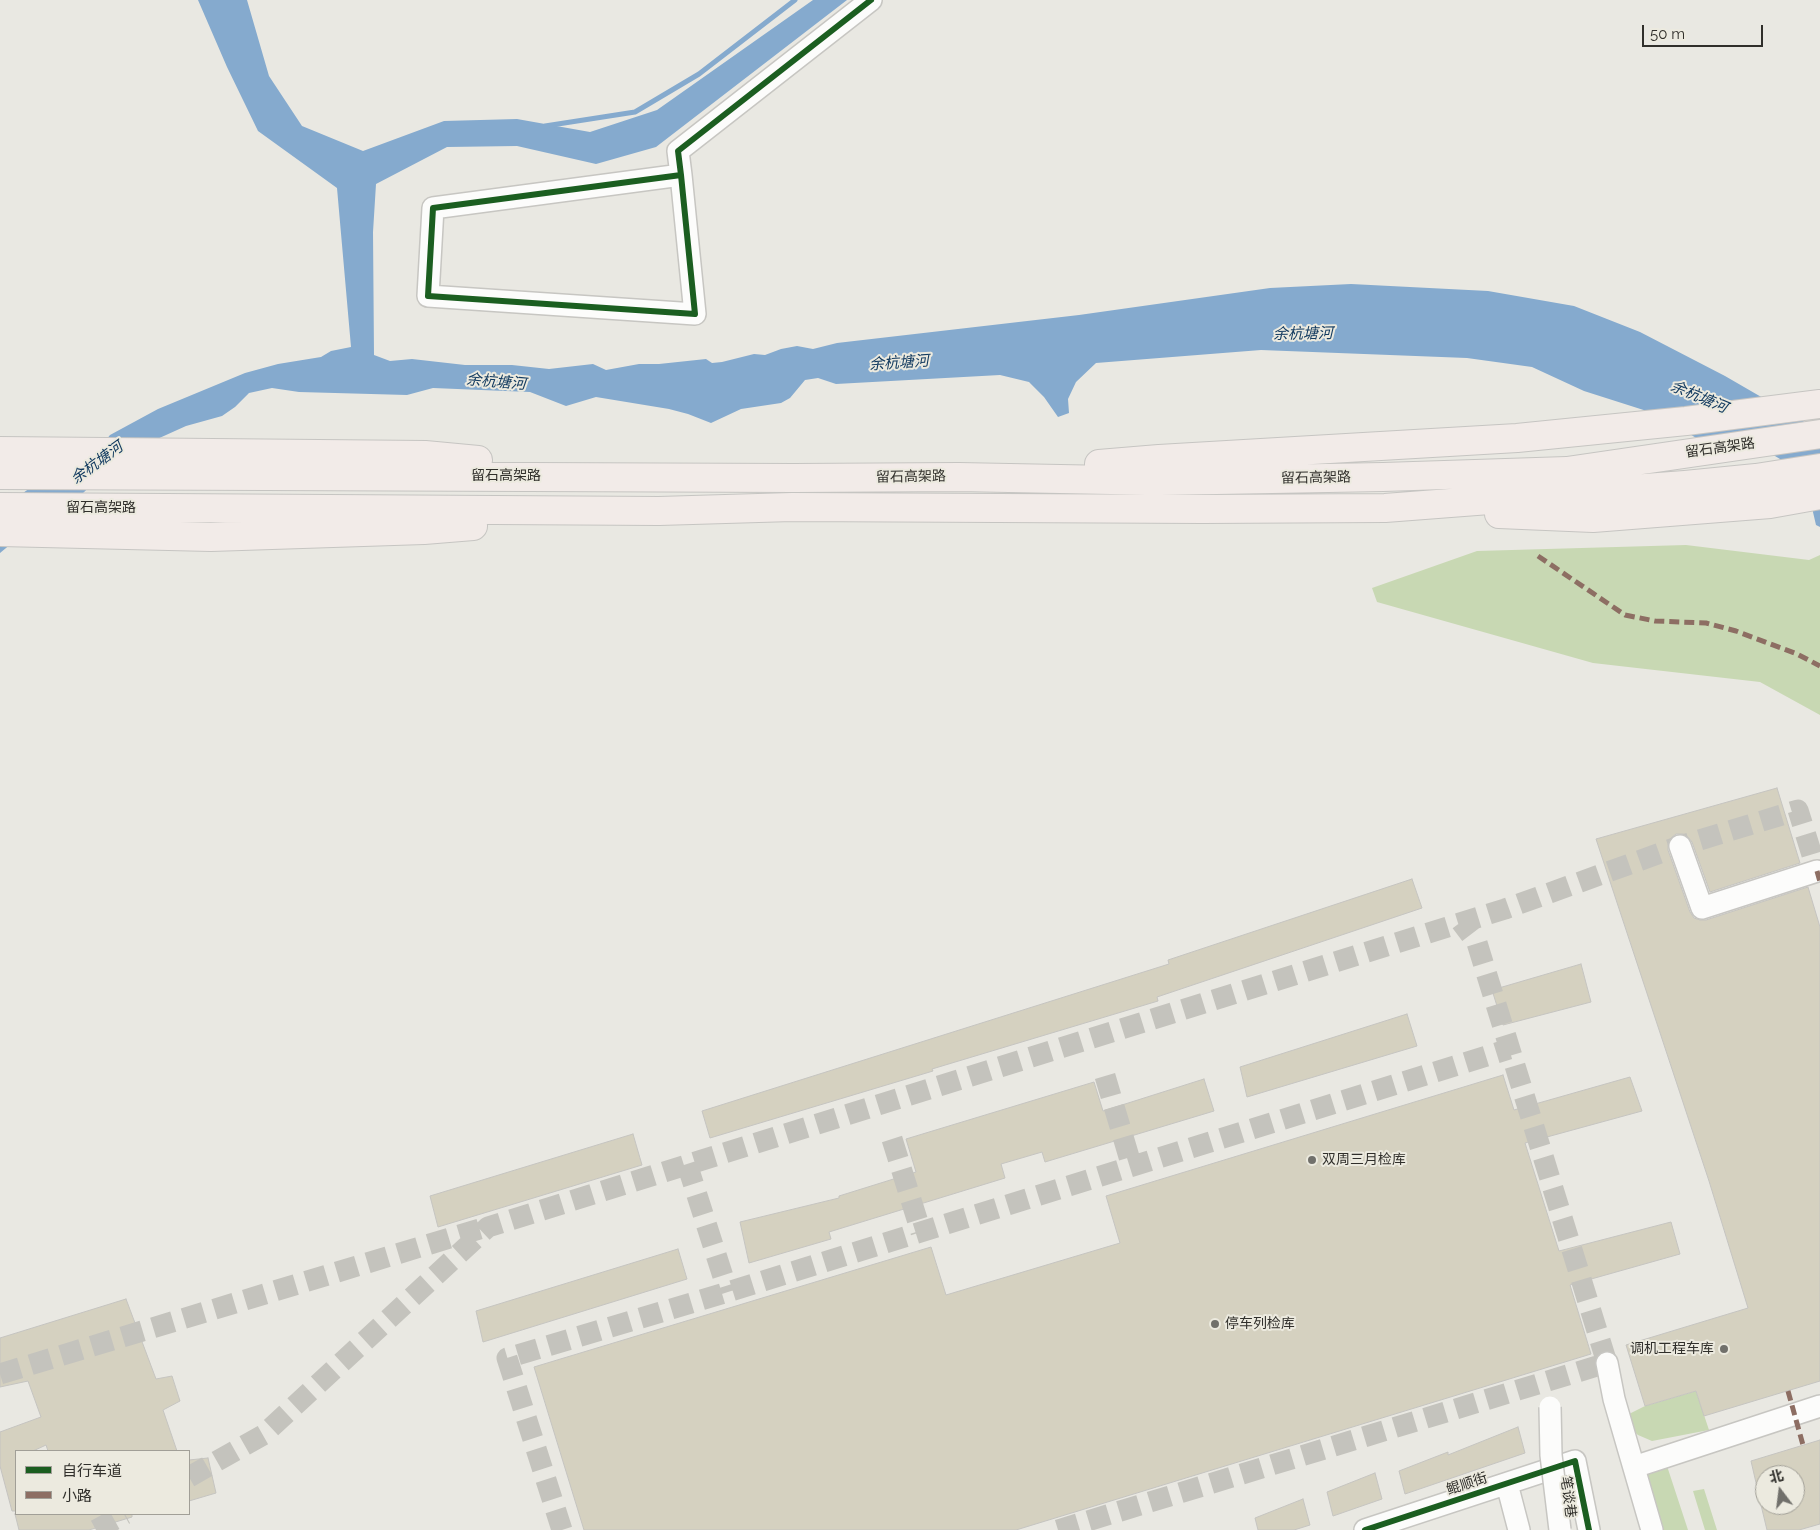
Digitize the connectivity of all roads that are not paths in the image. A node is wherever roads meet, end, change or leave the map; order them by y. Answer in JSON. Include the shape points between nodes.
{"nodes":[{"id":1,"x":871,"y":0,"type":"edge"},
{"id":2,"x":681,"y":175,"type":"junction"},
{"id":3,"x":1820,"y":404,"type":"edge"},
{"id":4,"x":1820,"y":434,"type":"edge"},
{"id":5,"x":0,"y":451,"type":"edge"},
{"id":6,"x":1820,"y":468,"type":"edge"},
{"id":7,"x":0,"y":475,"type":"edge"},
{"id":8,"x":669,"y":476,"type":"junction"},
{"id":9,"x":959,"y":476,"type":"junction"},
{"id":10,"x":1820,"y":495,"type":"edge"},
{"id":11,"x":0,"y":507,"type":"edge"},
{"id":12,"x":1385,"y":508,"type":"junction"},
{"id":13,"x":659,"y":511,"type":"junction"},
{"id":14,"x":0,"y":532,"type":"edge"},
{"id":15,"x":1680,"y":846,"type":"dead end"},
{"id":16,"x":1817,"y":871,"type":"dead end"},
{"id":17,"x":1607,"y":1363,"type":"dead end"},
{"id":18,"x":1820,"y":1406,"type":"edge"},
{"id":19,"x":1550,"y":1408,"type":"dead end"},
{"id":20,"x":1575,"y":1462,"type":"joint"},
{"id":21,"x":1634,"y":1467,"type":"junction"},
{"id":22,"x":1507,"y":1484,"type":"junction"},
{"id":23,"x":1365,"y":1530,"type":"edge"},
{"id":24,"x":1519,"y":1530,"type":"edge"},
{"id":25,"x":1560,"y":1530,"type":"edge"},
{"id":26,"x":1589,"y":1530,"type":"edge"},
{"id":27,"x":1652,"y":1530,"type":"edge"}],
"edges":[{"from":1,"to":2,"type":"street","via":[[678,152]]},
{"from":2,"to":2,"type":"street","via":[[695,314],[428,296],[433,208]]},
{"from":3,"to":9,"type":"highway","via":[[1517,438],[1159,459]]},
{"from":4,"to":9,"type":"highway","name":"留石高架路","via":[[1566,471],[1161,481]]},
{"from":5,"to":8,"type":"highway","via":[[426,455]]},
{"from":6,"to":12,"type":"highway","name":"留石高架路","via":[[1685,485]]},
{"from":7,"to":8,"type":"highway","name":"留石高架路"},
{"from":8,"to":9,"type":"highway","name":"留石高架路"},
{"from":10,"to":12,"type":"highway","via":[[1770,504],[1593,518]]},
{"from":11,"to":13,"type":"highway","name":"留石高架路"},
{"from":12,"to":13,"type":"highway","name":"留石高架路","via":[[792,507]]},
{"from":13,"to":14,"type":"highway","via":[[424,530],[221,536]]},
{"from":15,"to":16,"type":"street","via":[[1702,908]]},
{"from":17,"to":21,"type":"street","via":[[1614,1400]]},
{"from":18,"to":21,"type":"street"},
{"from":19,"to":25,"type":"street","name":"笔谈巷","bridge":true,"via":[[1551,1455]]},
{"from":20,"to":22,"type":"street","name":"鲲顺街"},
{"from":20,"to":26,"type":"street","name":"笔谈巷"},
{"from":21,"to":27,"type":"street"},
{"from":22,"to":23,"type":"street","name":"鲲顺街"},
{"from":22,"to":24,"type":"street"}]}
